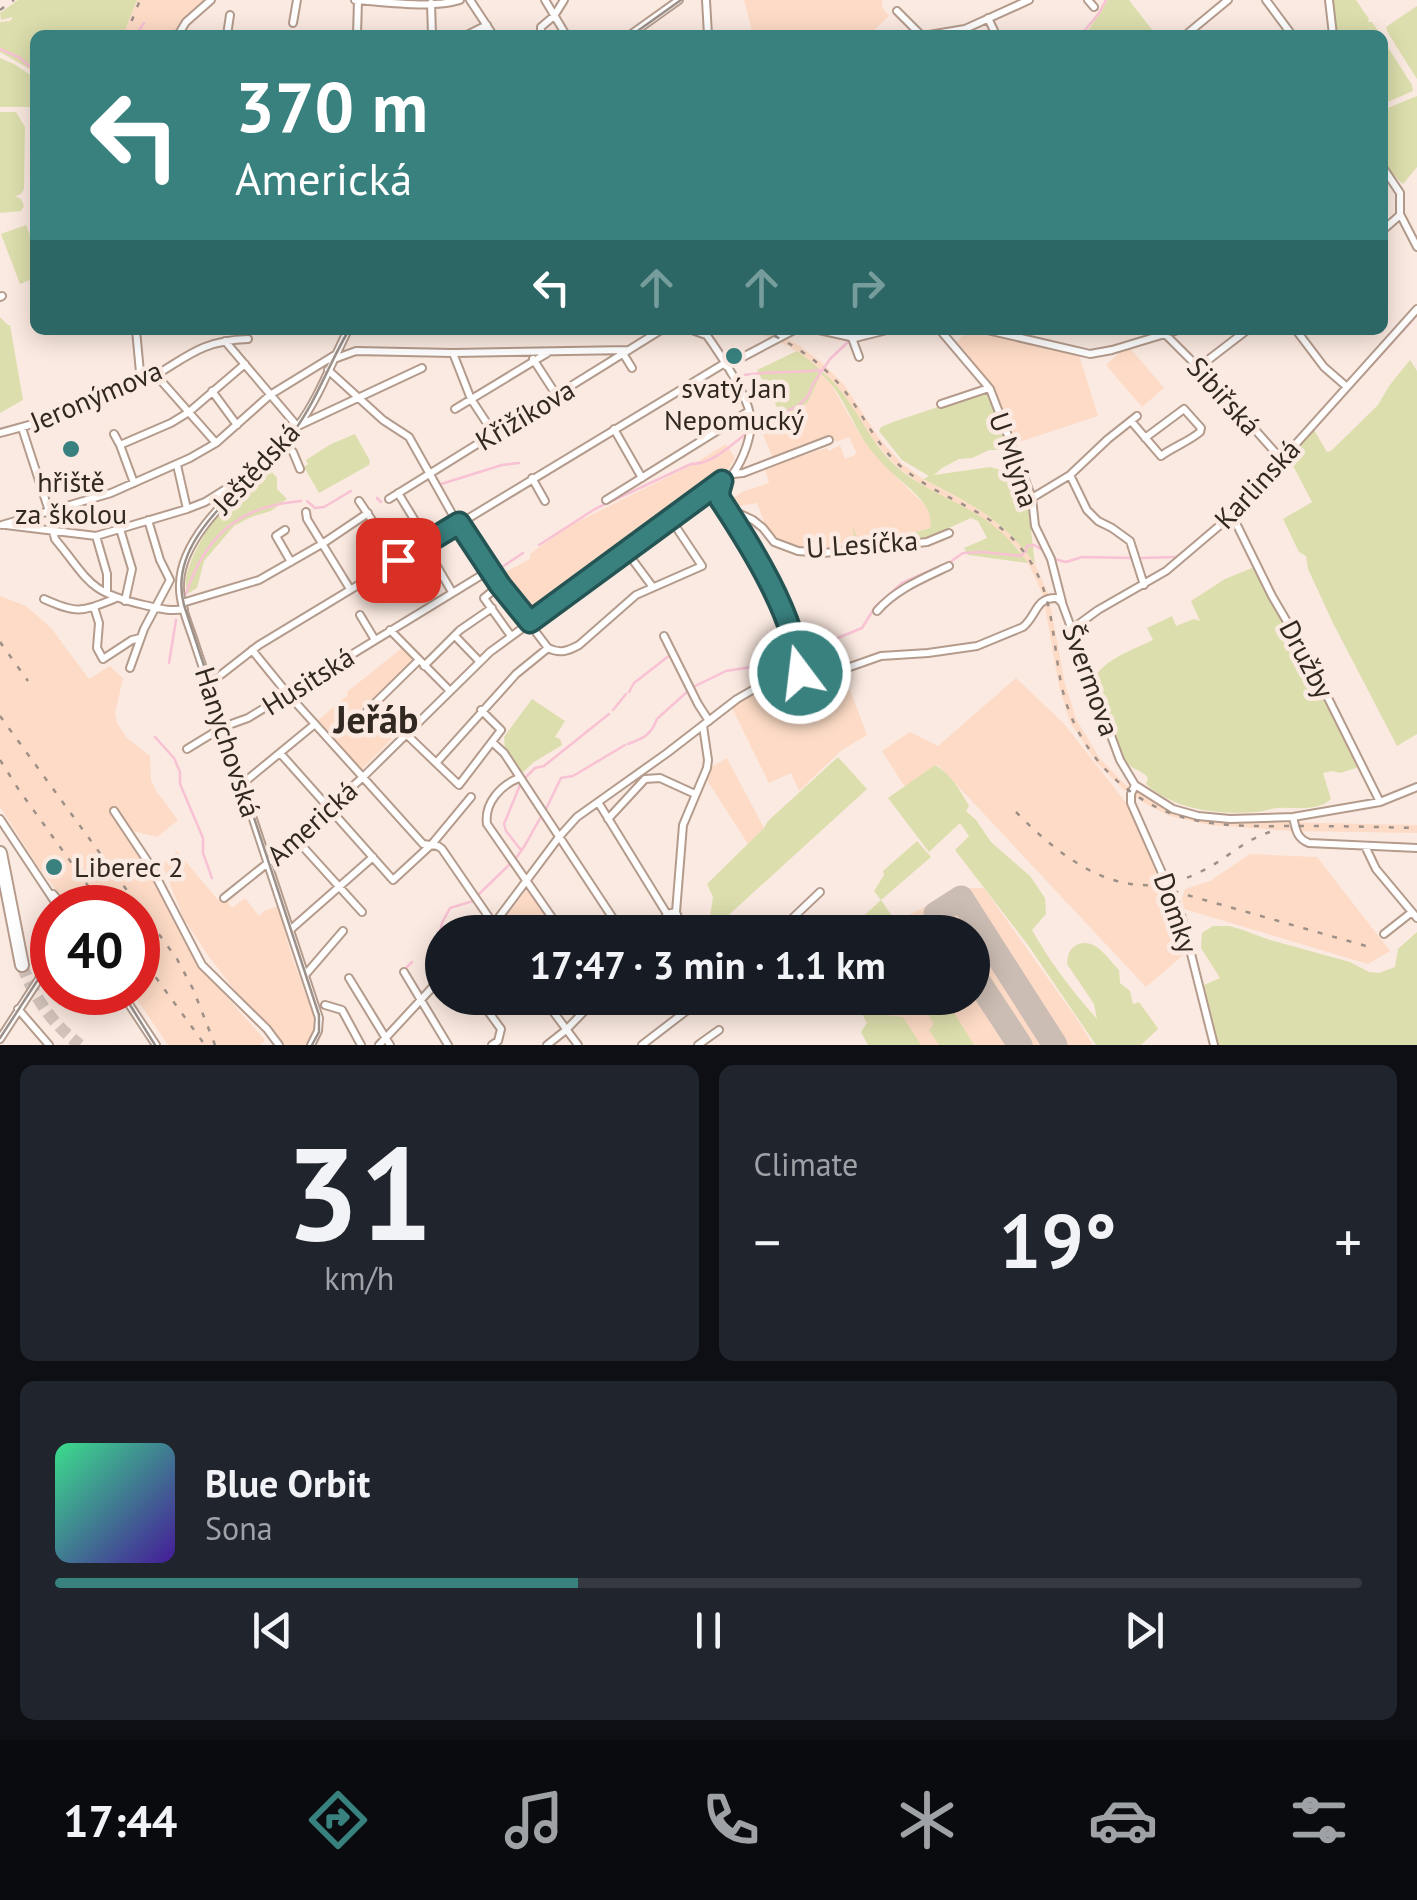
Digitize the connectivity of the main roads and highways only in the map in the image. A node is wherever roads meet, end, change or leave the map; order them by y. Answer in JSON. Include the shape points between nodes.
{"nodes":[{"id":1,"x":0,"y":852,"type":"edge"},
{"id":2,"x":0,"y":882,"type":"edge"}],
"edges":[{"from":1,"to":2,"type":"highway","via":[[20,972]]}]}
